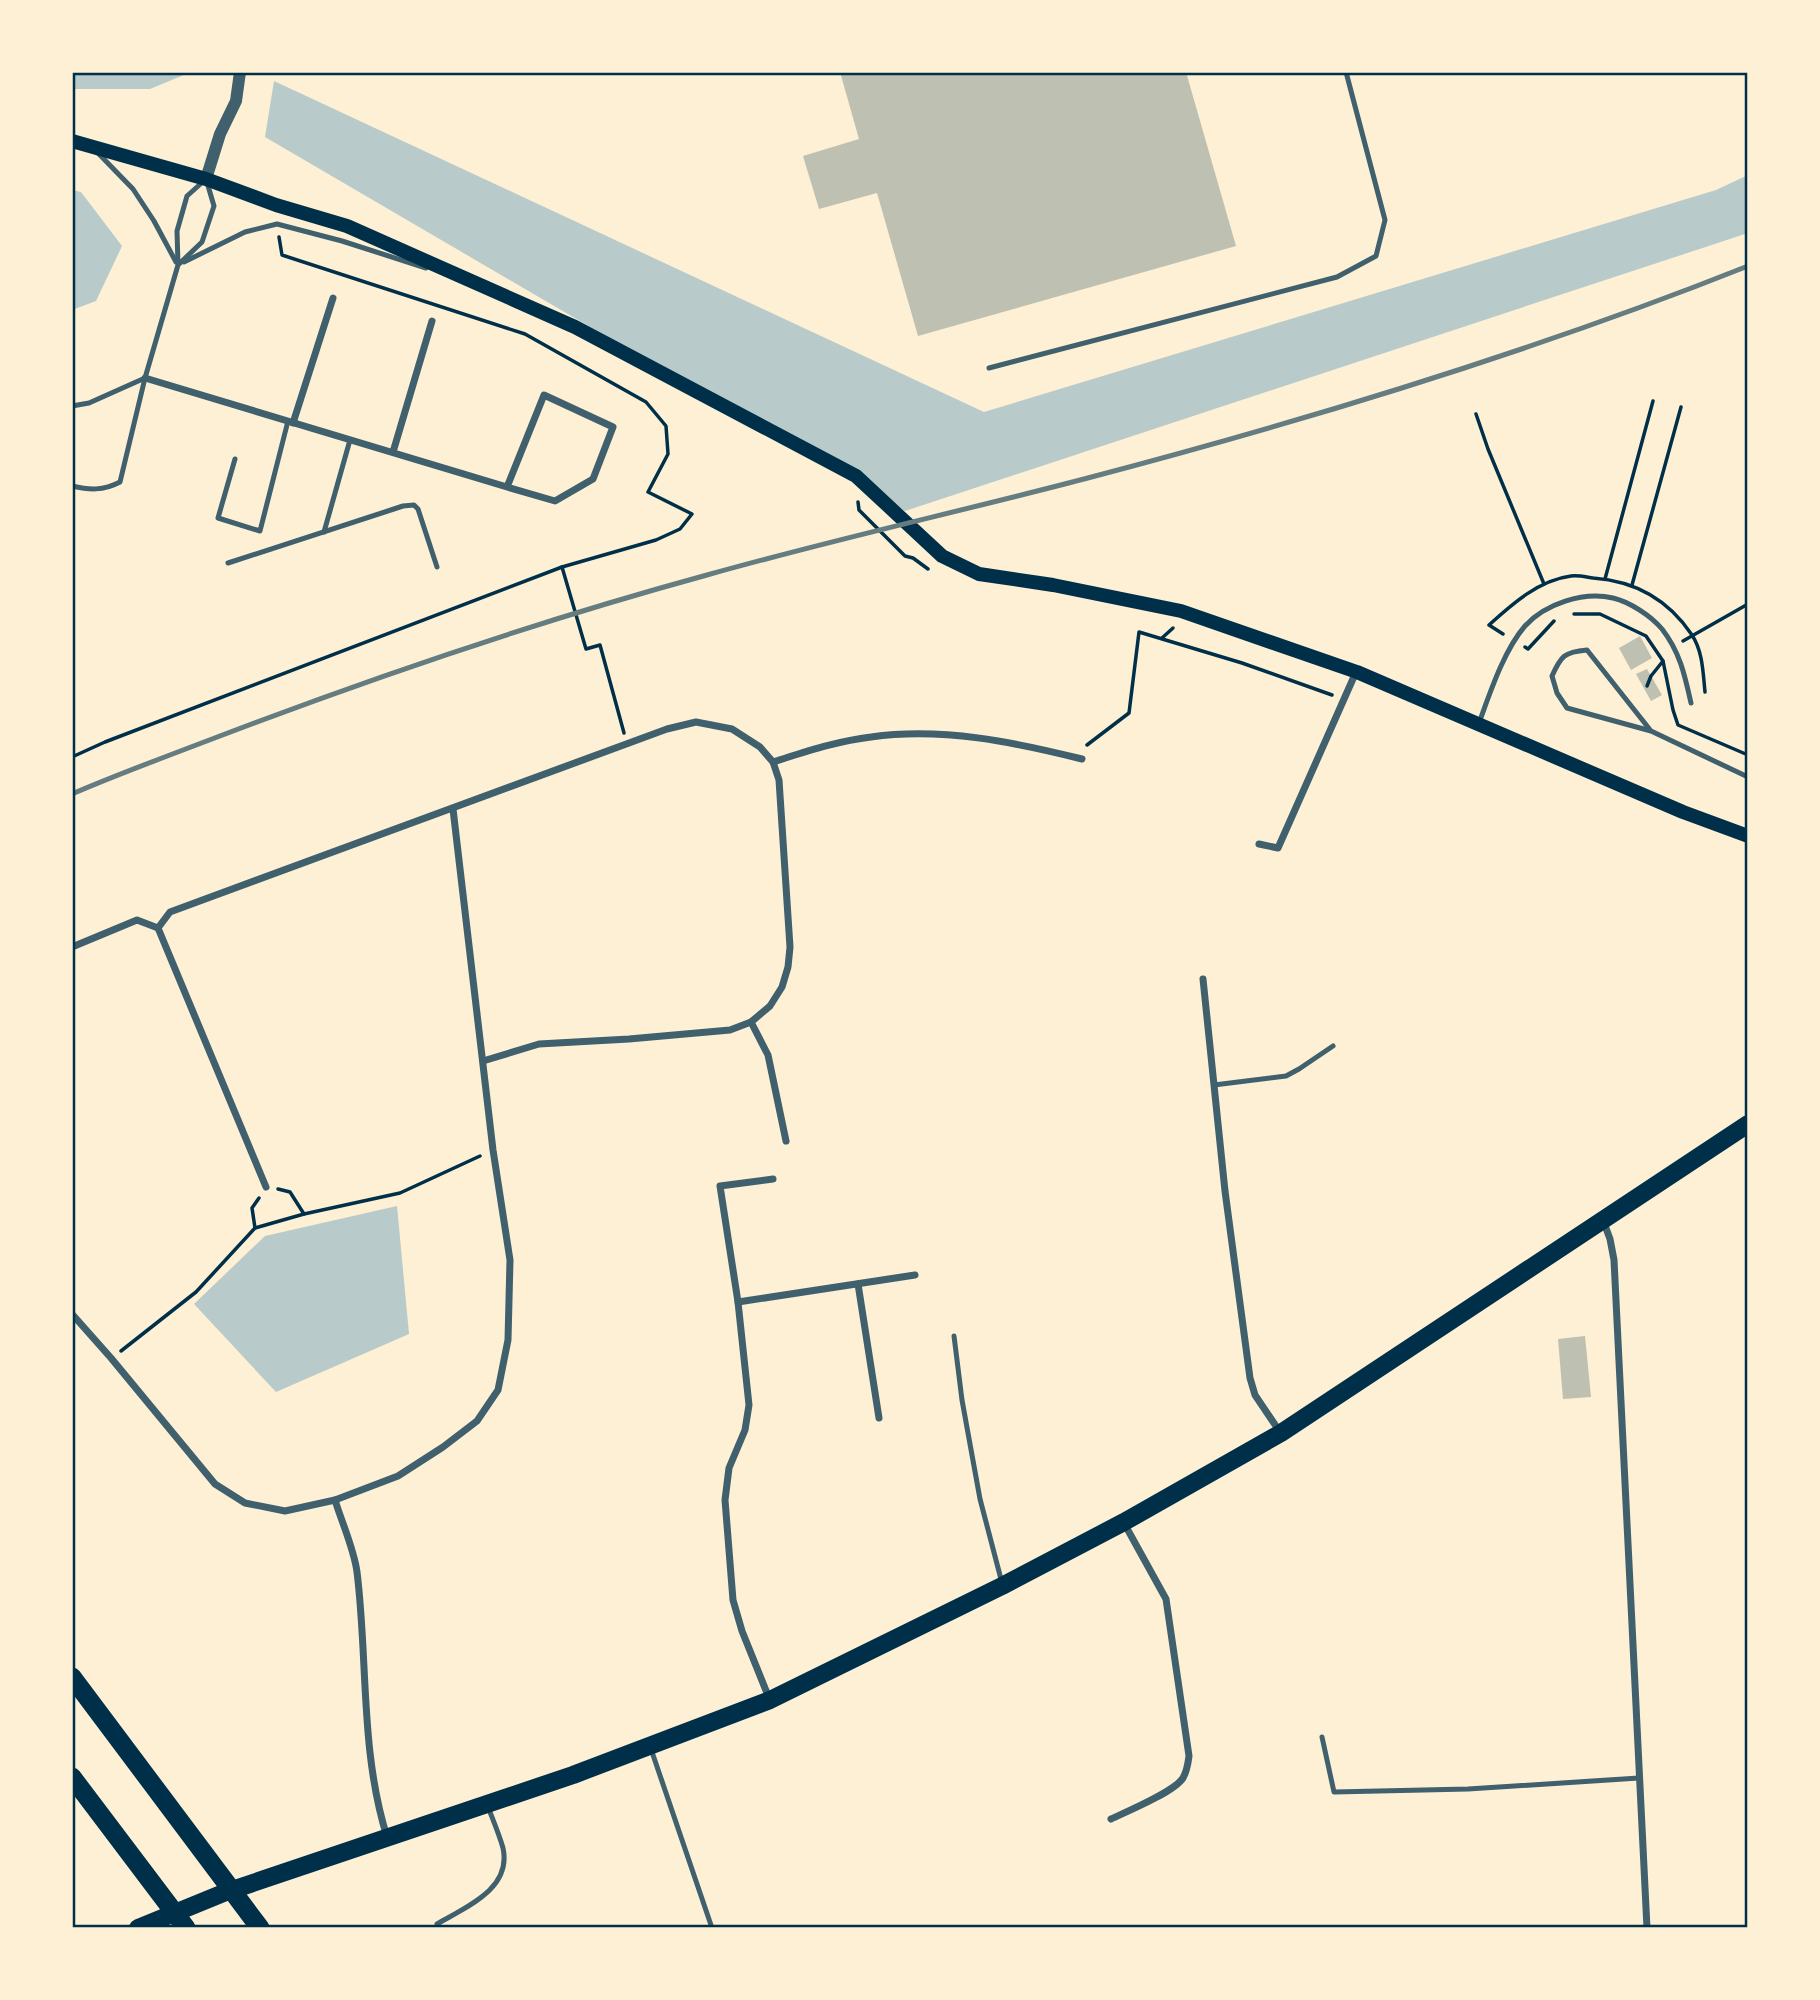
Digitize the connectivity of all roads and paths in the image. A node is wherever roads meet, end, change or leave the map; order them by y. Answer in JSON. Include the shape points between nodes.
{"nodes":[{"id":1,"x":240,"y":72,"type":"edge"},
{"id":2,"x":1346,"y":72,"type":"edge"},
{"id":3,"x":72,"y":141,"type":"edge"},
{"id":4,"x":92,"y":147,"type":"junction"},
{"id":5,"x":206,"y":179,"type":"junction"},
{"id":6,"x":277,"y":224,"type":"junction"},
{"id":7,"x":178,"y":265,"type":"junction"},
{"id":8,"x":474,"y":282,"type":"junction"},
{"id":9,"x":332,"y":298,"type":"dead end"},
{"id":10,"x":432,"y":321,"type":"dead end"},
{"id":11,"x":989,"y":368,"type":"dead end"},
{"id":12,"x":145,"y":378,"type":"junction"},
{"id":13,"x":1653,"y":401,"type":"dead end"},
{"id":14,"x":72,"y":406,"type":"edge"},
{"id":15,"x":1681,"y":407,"type":"dead end"},
{"id":16,"x":1476,"y":414,"type":"dead end"},
{"id":17,"x":291,"y":422,"type":"junction"},
{"id":18,"x":350,"y":440,"type":"junction"},
{"id":19,"x":393,"y":452,"type":"junction"},
{"id":20,"x":234,"y":459,"type":"dead end"},
{"id":21,"x":72,"y":486,"type":"edge"},
{"id":22,"x":507,"y":487,"type":"junction"},
{"id":23,"x":859,"y":510,"type":"dead end"},
{"id":24,"x":324,"y":532,"type":"junction"},
{"id":25,"x":905,"y":556,"type":"dead end"},
{"id":26,"x":228,"y":563,"type":"dead end"},
{"id":27,"x":562,"y":567,"type":"junction"},
{"id":28,"x":437,"y":568,"type":"dead end"},
{"id":29,"x":1605,"y":579,"type":"junction"},
{"id":30,"x":1544,"y":584,"type":"junction"},
{"id":31,"x":1632,"y":585,"type":"junction"},
{"id":32,"x":1748,"y":604,"type":"edge"},
{"id":33,"x":1692,"y":636,"type":"junction"},
{"id":34,"x":1515,"y":641,"type":"junction"},
{"id":35,"x":1674,"y":646,"type":"junction"},
{"id":36,"x":1663,"y":661,"type":"junction"},
{"id":37,"x":1357,"y":671,"type":"junction"},
{"id":38,"x":1647,"y":686,"type":"dead end"},
{"id":39,"x":1704,"y":692,"type":"dead end"},
{"id":40,"x":1344,"y":699,"type":"junction"},
{"id":41,"x":1690,"y":703,"type":"dead end"},
{"id":42,"x":1479,"y":724,"type":"junction"},
{"id":43,"x":1651,"y":732,"type":"junction"},
{"id":44,"x":627,"y":744,"type":"junction"},
{"id":45,"x":1748,"y":755,"type":"edge"},
{"id":46,"x":72,"y":757,"type":"edge"},
{"id":47,"x":1082,"y":760,"type":"joint"},
{"id":48,"x":773,"y":762,"type":"junction"},
{"id":49,"x":1748,"y":777,"type":"edge"},
{"id":50,"x":453,"y":808,"type":"junction"},
{"id":51,"x":1748,"y":836,"type":"edge"},
{"id":52,"x":1259,"y":844,"type":"dead end"},
{"id":53,"x":158,"y":928,"type":"junction"},
{"id":54,"x":72,"y":947,"type":"edge"},
{"id":55,"x":1203,"y":979,"type":"dead end"},
{"id":56,"x":751,"y":1022,"type":"junction"},
{"id":57,"x":1333,"y":1046,"type":"dead end"},
{"id":58,"x":483,"y":1061,"type":"junction"},
{"id":59,"x":1214,"y":1085,"type":"junction"},
{"id":60,"x":1748,"y":1124,"type":"edge"},
{"id":61,"x":786,"y":1142,"type":"dead end"},
{"id":62,"x":493,"y":1150,"type":"junction"},
{"id":63,"x":773,"y":1179,"type":"dead end"},
{"id":64,"x":266,"y":1187,"type":"junction"},
{"id":65,"x":304,"y":1214,"type":"junction"},
{"id":66,"x":1603,"y":1219,"type":"junction"},
{"id":67,"x":255,"y":1228,"type":"junction"},
{"id":68,"x":915,"y":1275,"type":"dead end"},
{"id":69,"x":858,"y":1284,"type":"junction"},
{"id":70,"x":738,"y":1302,"type":"junction"},
{"id":71,"x":72,"y":1314,"type":"edge"},
{"id":72,"x":954,"y":1336,"type":"dead end"},
{"id":73,"x":111,"y":1358,"type":"junction"},
{"id":74,"x":880,"y":1418,"type":"dead end"},
{"id":75,"x":1281,"y":1433,"type":"junction"},
{"id":76,"x":335,"y":1500,"type":"junction"},
{"id":77,"x":1124,"y":1522,"type":"junction"},
{"id":78,"x":1002,"y":1586,"type":"junction"},
{"id":79,"x":72,"y":1677,"type":"edge"},
{"id":80,"x":770,"y":1700,"type":"junction"},
{"id":81,"x":1322,"y":1737,"type":"dead end"},
{"id":82,"x":650,"y":1746,"type":"junction"},
{"id":83,"x":72,"y":1777,"type":"edge"},
{"id":84,"x":1639,"y":1778,"type":"junction"},
{"id":85,"x":487,"y":1804,"type":"junction"},
{"id":86,"x":1111,"y":1819,"type":"dead end"},
{"id":87,"x":387,"y":1837,"type":"junction"},
{"id":88,"x":438,"y":1924,"type":"dead end"},
{"id":89,"x":138,"y":1928,"type":"edge"},
{"id":90,"x":186,"y":1928,"type":"edge"},
{"id":91,"x":260,"y":1928,"type":"edge"},
{"id":92,"x":712,"y":1928,"type":"edge"},
{"id":93,"x":1647,"y":1928,"type":"edge"}],
"edges":[{"from":1,"to":5,"type":"street","via":[[236,101]]},
{"from":2,"to":11,"type":"lane","via":[[1385,220],[1376,256],[1337,277]]},
{"from":3,"to":4,"type":"main road"},
{"from":4,"to":5,"type":"main road"},
{"from":4,"to":7,"type":"lane","via":[[133,189]]},
{"from":5,"to":7,"type":"lane","via":[[187,196],[177,231]]},
{"from":5,"to":7,"type":"lane","via":[[214,206],[202,243]]},
{"from":5,"to":8,"type":"main road","via":[[347,226]]},
{"from":6,"to":7,"type":"lane","via":[[245,232]]},
{"from":6,"to":8,"type":"lane"},
{"from":6,"to":27,"type":"path","via":[[282,255],[525,334],[646,402],[666,426],[668,454],[648,492],[692,514],[680,529],[656,540]]},
{"from":7,"to":12,"type":"lane"},
{"from":8,"to":37,"type":"main road","via":[[575,327],[856,476],[942,556],[979,574],[1181,611]]},
{"from":9,"to":17,"type":"street"},
{"from":10,"to":19,"type":"street"},
{"from":12,"to":14,"type":"lane"},
{"from":12,"to":17,"type":"street"},
{"from":12,"to":21,"type":"lane","via":[[120,482],[90,490]]},
{"from":13,"to":29,"type":"path"},
{"from":15,"to":31,"type":"path"},
{"from":16,"to":30,"type":"path"},
{"from":17,"to":18,"type":"street"},
{"from":17,"to":20,"type":"lane","via":[[260,531],[218,518]]},
{"from":18,"to":19,"type":"street"},
{"from":18,"to":24,"type":"lane"},
{"from":19,"to":22,"type":"street"},
{"from":22,"to":22,"type":"street","via":[[544,396],[613,427],[593,479],[555,501]]},
{"from":23,"to":25,"type":"path"},
{"from":24,"to":26,"type":"lane"},
{"from":24,"to":28,"type":"lane","via":[[414,505]]},
{"from":27,"to":44,"type":"path","via":[[586,649],[600,645]]},
{"from":27,"to":46,"type":"path"},
{"from":29,"to":30,"type":"path","via":[[1572,576]]},
{"from":29,"to":31,"type":"path"},
{"from":30,"to":34,"type":"path","via":[[1489,625]]},
{"from":31,"to":33,"type":"path","via":[[1664,603]]},
{"from":32,"to":33,"type":"path"},
{"from":33,"to":35,"type":"path"},
{"from":33,"to":39,"type":"path","via":[[1703,662]]},
{"from":34,"to":35,"type":"lane","via":[[1534,617],[1548,608],[1596,597],[1614,598],[1650,617]]},
{"from":34,"to":36,"type":"path","via":[[1528,649],[1553,621],[1575,614],[1600,614],[1646,636]]},
{"from":34,"to":42,"type":"lane","via":[[1496,676]]},
{"from":35,"to":36,"type":"path"},
{"from":35,"to":41,"type":"lane"},
{"from":36,"to":38,"type":"path"},
{"from":36,"to":45,"type":"path","via":[[1678,725]]},
{"from":37,"to":40,"type":"street"},
{"from":37,"to":42,"type":"main road"},
{"from":40,"to":47,"type":"path","via":[[1139,632],[1129,713],[1083,748]]},
{"from":40,"to":52,"type":"street","via":[[1278,848]]},
{"from":42,"to":51,"type":"main road"},
{"from":43,"to":43,"type":"lane","via":[[1567,708],[1552,676],[1560,659],[1587,650]]},
{"from":43,"to":49,"type":"lane"},
{"from":44,"to":48,"type":"street","via":[[696,722],[732,729],[760,747]]},
{"from":44,"to":50,"type":"street"},
{"from":47,"to":48,"type":"street","via":[[1022,744],[918,734],[872,736]]},
{"from":48,"to":56,"type":"street","via":[[779,780],[790,947],[782,986],[770,1006]]},
{"from":50,"to":53,"type":"street","via":[[170,912]]},
{"from":50,"to":58,"type":"street"},
{"from":53,"to":54,"type":"street","via":[[137,920]]},
{"from":53,"to":64,"type":"street"},
{"from":55,"to":59,"type":"street"},
{"from":56,"to":58,"type":"street","via":[[730,1030],[539,1044]]},
{"from":56,"to":61,"type":"street","via":[[768,1055]]},
{"from":57,"to":59,"type":"lane","via":[[1286,1076]]},
{"from":58,"to":62,"type":"street"},
{"from":59,"to":75,"type":"street","via":[[1250,1378],[1255,1395]]},
{"from":60,"to":66,"type":"main road"},
{"from":62,"to":65,"type":"path","via":[[400,1193]]},
{"from":62,"to":76,"type":"street","via":[[510,1260],[508,1340],[498,1391],[477,1421],[443,1447],[398,1476]]},
{"from":63,"to":70,"type":"street","via":[[720,1186]]},
{"from":64,"to":65,"type":"path","via":[[290,1192]]},
{"from":64,"to":67,"type":"path","via":[[252,1208]]},
{"from":65,"to":67,"type":"path"},
{"from":66,"to":75,"type":"main road"},
{"from":66,"to":84,"type":"street","via":[[1614,1260]]},
{"from":67,"to":73,"type":"path","via":[[196,1292]]},
{"from":68,"to":69,"type":"street"},
{"from":69,"to":70,"type":"street"},
{"from":69,"to":74,"type":"street"},
{"from":70,"to":80,"type":"street","via":[[749,1405],[745,1430],[729,1468],[725,1500],[733,1600]]},
{"from":71,"to":73,"type":"street"},
{"from":72,"to":78,"type":"lane","via":[[980,1499]]},
{"from":73,"to":76,"type":"street","via":[[215,1484],[245,1503],[285,1511]]},
{"from":75,"to":77,"type":"main road"},
{"from":76,"to":87,"type":"street","via":[[356,1569],[370,1754]]},
{"from":77,"to":78,"type":"main road"},
{"from":77,"to":86,"type":"street","via":[[1166,1599],[1189,1756],[1183,1779],[1174,1788]]},
{"from":78,"to":80,"type":"main road"},
{"from":79,"to":91,"type":"highway"},
{"from":80,"to":82,"type":"main road"},
{"from":81,"to":84,"type":"lane","via":[[1334,1792]]},
{"from":82,"to":85,"type":"main road"},
{"from":82,"to":92,"type":"lane"},
{"from":83,"to":90,"type":"highway"},
{"from":84,"to":93,"type":"street"},
{"from":85,"to":87,"type":"main road"},
{"from":85,"to":88,"type":"lane","via":[[503,1849],[504,1868],[485,1896]]},
{"from":87,"to":89,"type":"main road","via":[[226,1892]]}]}
